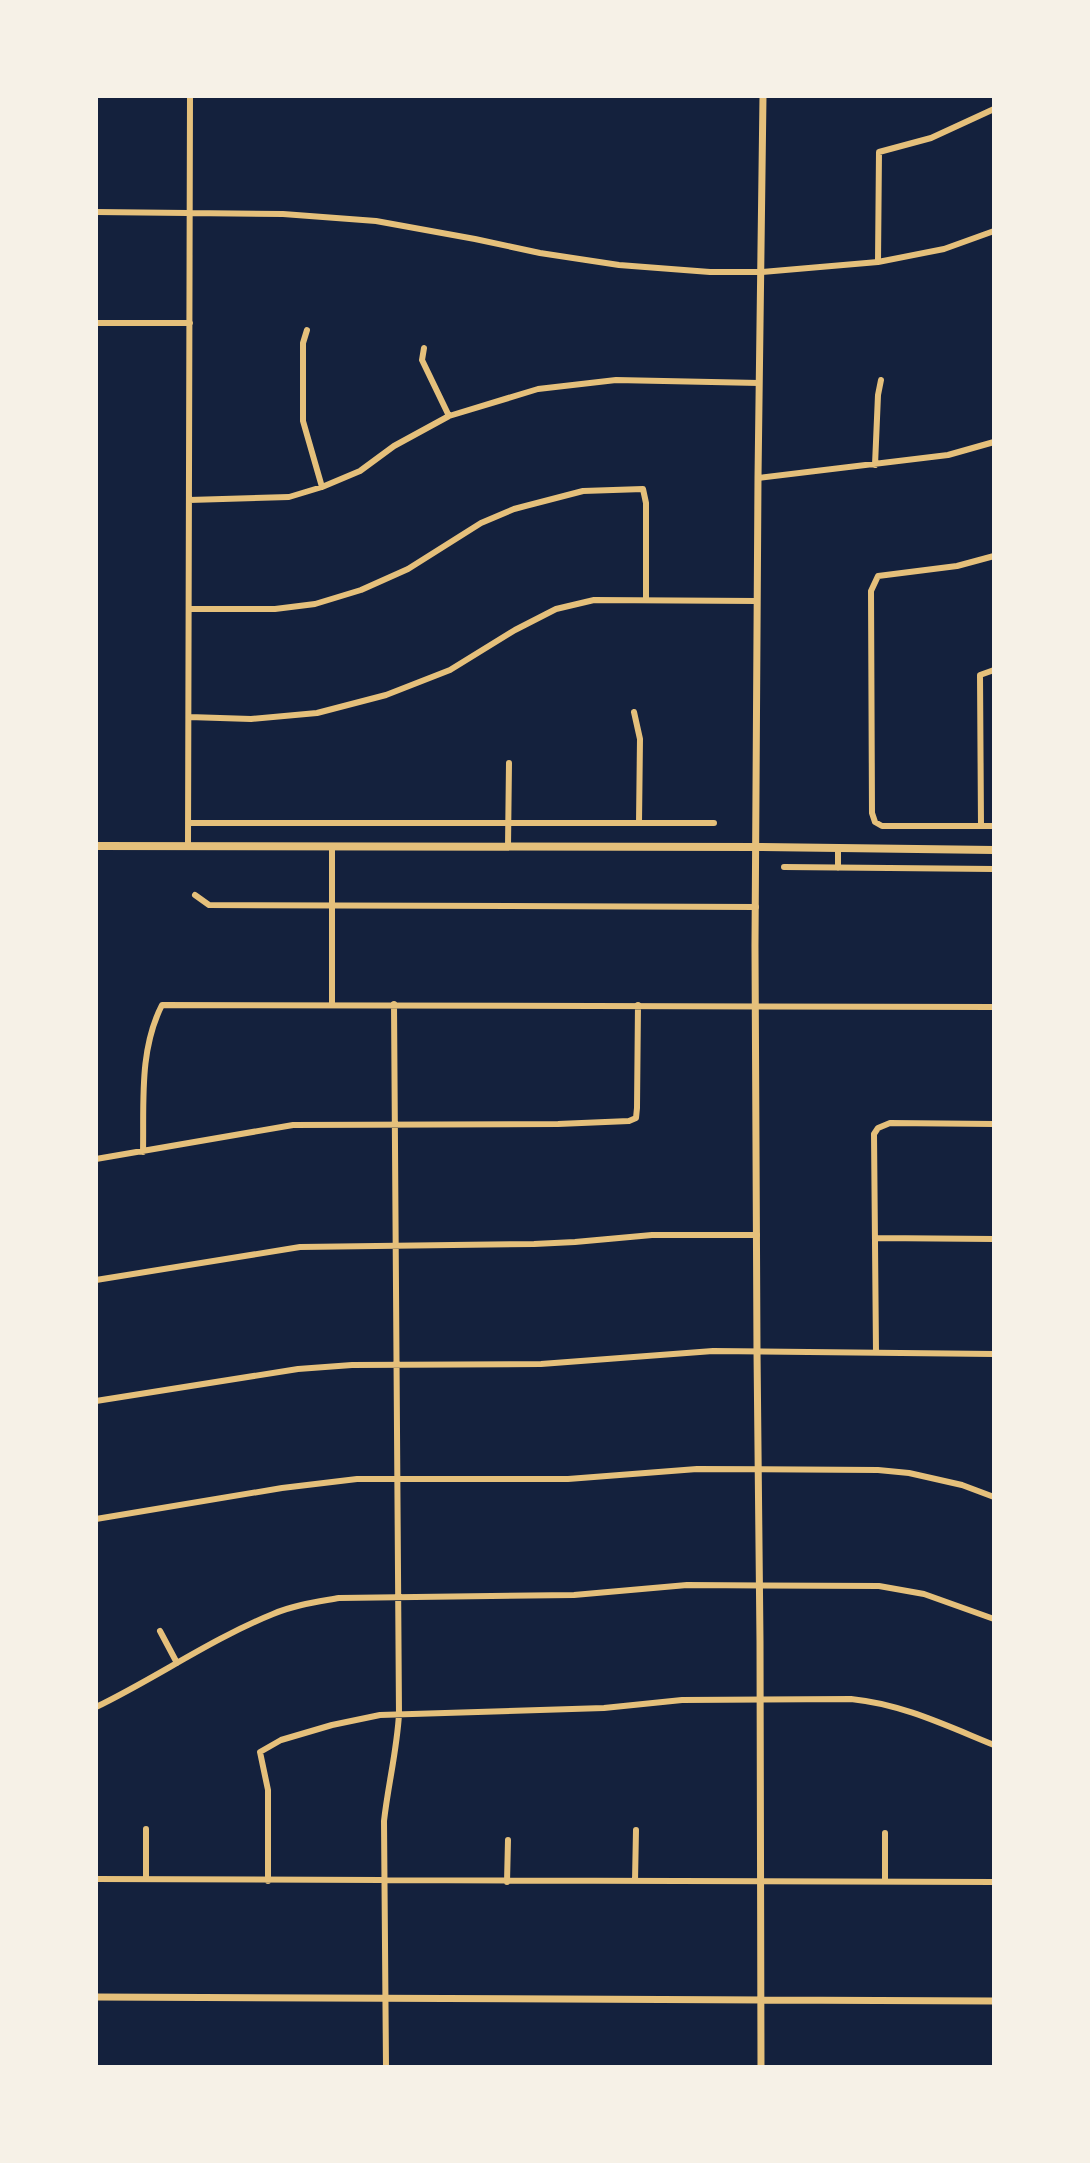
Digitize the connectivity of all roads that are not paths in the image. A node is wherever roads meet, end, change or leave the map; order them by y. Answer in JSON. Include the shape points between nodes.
{"nodes":[{"id":1,"x":190,"y":96,"type":"edge"},
{"id":2,"x":763,"y":96,"type":"edge"},
{"id":3,"x":994,"y":109,"type":"edge"},
{"id":4,"x":96,"y":212,"type":"edge"},
{"id":5,"x":190,"y":212,"type":"junction"},
{"id":6,"x":994,"y":231,"type":"edge"},
{"id":7,"x":878,"y":262,"type":"junction"},
{"id":8,"x":762,"y":272,"type":"junction"},
{"id":9,"x":96,"y":323,"type":"edge"},
{"id":10,"x":190,"y":323,"type":"junction"},
{"id":11,"x":307,"y":330,"type":"dead end"},
{"id":12,"x":424,"y":348,"type":"dead end"},
{"id":13,"x":881,"y":380,"type":"dead end"},
{"id":14,"x":759,"y":383,"type":"junction"},
{"id":15,"x":449,"y":416,"type":"junction"},
{"id":16,"x":994,"y":442,"type":"edge"},
{"id":17,"x":875,"y":465,"type":"junction"},
{"id":18,"x":758,"y":478,"type":"junction"},
{"id":19,"x":322,"y":487,"type":"junction"},
{"id":20,"x":189,"y":500,"type":"junction"},
{"id":21,"x":994,"y":556,"type":"edge"},
{"id":22,"x":646,"y":600,"type":"junction"},
{"id":23,"x":757,"y":601,"type":"junction"},
{"id":24,"x":189,"y":609,"type":"junction"},
{"id":25,"x":994,"y":670,"type":"edge"},
{"id":26,"x":634,"y":712,"type":"dead end"},
{"id":27,"x":189,"y":717,"type":"junction"},
{"id":28,"x":509,"y":763,"type":"dead end"},
{"id":29,"x":188,"y":823,"type":"junction"},
{"id":30,"x":508,"y":823,"type":"junction"},
{"id":31,"x":639,"y":823,"type":"junction"},
{"id":32,"x":714,"y":823,"type":"dead end"},
{"id":33,"x":981,"y":826,"type":"junction"},
{"id":34,"x":994,"y":826,"type":"edge"},
{"id":35,"x":96,"y":846,"type":"edge"},
{"id":36,"x":188,"y":846,"type":"junction"},
{"id":37,"x":508,"y":846,"type":"junction"},
{"id":38,"x":332,"y":847,"type":"junction"},
{"id":39,"x":756,"y":847,"type":"junction"},
{"id":40,"x":838,"y":848,"type":"junction"},
{"id":41,"x":994,"y":850,"type":"edge"},
{"id":42,"x":784,"y":867,"type":"dead end"},
{"id":43,"x":838,"y":868,"type":"junction"},
{"id":44,"x":994,"y":869,"type":"edge"},
{"id":45,"x":195,"y":895,"type":"dead end"},
{"id":46,"x":333,"y":905,"type":"junction"},
{"id":47,"x":756,"y":907,"type":"junction"},
{"id":48,"x":394,"y":1004,"type":"junction"},
{"id":49,"x":332,"y":1005,"type":"junction"},
{"id":50,"x":638,"y":1005,"type":"junction"},
{"id":51,"x":756,"y":1006,"type":"junction"},
{"id":52,"x":994,"y":1007,"type":"edge"},
{"id":53,"x":395,"y":1123,"type":"junction"},
{"id":54,"x":994,"y":1124,"type":"edge"},
{"id":55,"x":143,"y":1152,"type":"junction"},
{"id":56,"x":96,"y":1159,"type":"edge"},
{"id":57,"x":757,"y":1235,"type":"junction"},
{"id":58,"x":876,"y":1238,"type":"junction"},
{"id":59,"x":994,"y":1239,"type":"edge"},
{"id":60,"x":395,"y":1245,"type":"junction"},
{"id":61,"x":96,"y":1280,"type":"edge"},
{"id":62,"x":757,"y":1351,"type":"junction"},
{"id":63,"x":876,"y":1352,"type":"junction"},
{"id":64,"x":994,"y":1354,"type":"edge"},
{"id":65,"x":396,"y":1364,"type":"junction"},
{"id":66,"x":96,"y":1401,"type":"edge"},
{"id":67,"x":759,"y":1468,"type":"junction"},
{"id":68,"x":397,"y":1479,"type":"junction"},
{"id":69,"x":994,"y":1497,"type":"edge"},
{"id":70,"x":96,"y":1519,"type":"edge"},
{"id":71,"x":759,"y":1586,"type":"junction"},
{"id":72,"x":397,"y":1597,"type":"junction"},
{"id":73,"x":994,"y":1619,"type":"edge"},
{"id":74,"x":160,"y":1631,"type":"dead end"},
{"id":75,"x":177,"y":1663,"type":"junction"},
{"id":76,"x":760,"y":1700,"type":"junction"},
{"id":77,"x":96,"y":1707,"type":"edge"},
{"id":78,"x":399,"y":1714,"type":"junction"},
{"id":79,"x":994,"y":1745,"type":"edge"},
{"id":80,"x":146,"y":1829,"type":"dead end"},
{"id":81,"x":636,"y":1830,"type":"dead end"},
{"id":82,"x":885,"y":1833,"type":"dead end"},
{"id":83,"x":508,"y":1840,"type":"dead end"},
{"id":84,"x":96,"y":1879,"type":"edge"},
{"id":85,"x":146,"y":1879,"type":"junction"},
{"id":86,"x":384,"y":1880,"type":"junction"},
{"id":87,"x":268,"y":1881,"type":"junction"},
{"id":88,"x":635,"y":1881,"type":"junction"},
{"id":89,"x":760,"y":1881,"type":"junction"},
{"id":90,"x":885,"y":1881,"type":"junction"},
{"id":91,"x":507,"y":1882,"type":"junction"},
{"id":92,"x":994,"y":1882,"type":"edge"},
{"id":93,"x":96,"y":1997,"type":"edge"},
{"id":94,"x":385,"y":1998,"type":"junction"},
{"id":95,"x":760,"y":2001,"type":"junction"},
{"id":96,"x":994,"y":2001,"type":"edge"},
{"id":97,"x":386,"y":2067,"type":"edge"},
{"id":98,"x":761,"y":2067,"type":"edge"}],
"edges":[{"from":1,"to":5,"type":"street"},
{"from":2,"to":8,"type":"street"},
{"from":3,"to":7,"type":"street","via":[[931,138],[879,152]]},
{"from":4,"to":5,"type":"street"},
{"from":5,"to":8,"type":"street","via":[[376,221],[619,265]]},
{"from":5,"to":10,"type":"street"},
{"from":6,"to":7,"type":"street","via":[[944,249]]},
{"from":7,"to":8,"type":"street"},
{"from":8,"to":14,"type":"street"},
{"from":9,"to":10,"type":"street"},
{"from":10,"to":20,"type":"street"},
{"from":11,"to":19,"type":"street","via":[[303,421]]},
{"from":12,"to":15,"type":"street","via":[[422,360]]},
{"from":13,"to":17,"type":"street"},
{"from":14,"to":15,"type":"street","via":[[575,383]]},
{"from":14,"to":18,"type":"street"},
{"from":15,"to":19,"type":"street","via":[[360,471]]},
{"from":16,"to":17,"type":"street","via":[[948,455]]},
{"from":17,"to":18,"type":"street"},
{"from":18,"to":23,"type":"street"},
{"from":19,"to":20,"type":"street","via":[[289,497]]},
{"from":20,"to":24,"type":"street"},
{"from":21,"to":33,"type":"street","via":[[878,576],[871,591],[875,822]]},
{"from":22,"to":23,"type":"street"},
{"from":22,"to":24,"type":"street","via":[[643,489],[583,491],[514,509],[481,523],[408,569],[315,604]]},
{"from":22,"to":27,"type":"street","via":[[594,600],[556,609],[450,670],[345,706],[251,719]]},
{"from":23,"to":39,"type":"street"},
{"from":24,"to":27,"type":"street"},
{"from":25,"to":33,"type":"street","via":[[980,675]]},
{"from":26,"to":31,"type":"street","via":[[640,739]]},
{"from":27,"to":29,"type":"street"},
{"from":28,"to":30,"type":"street"},
{"from":29,"to":30,"type":"street"},
{"from":29,"to":36,"type":"street"},
{"from":30,"to":31,"type":"street"},
{"from":30,"to":37,"type":"street"},
{"from":31,"to":32,"type":"street"},
{"from":33,"to":34,"type":"street"},
{"from":35,"to":36,"type":"main road"},
{"from":36,"to":38,"type":"main road"},
{"from":37,"to":38,"type":"main road"},
{"from":37,"to":39,"type":"main road"},
{"from":38,"to":46,"type":"street"},
{"from":39,"to":40,"type":"main road"},
{"from":39,"to":47,"type":"street"},
{"from":40,"to":41,"type":"main road"},
{"from":40,"to":43,"type":"street"},
{"from":42,"to":43,"type":"street"},
{"from":43,"to":44,"type":"street"},
{"from":45,"to":46,"type":"street","via":[[209,905]]},
{"from":46,"to":47,"type":"street"},
{"from":46,"to":49,"type":"street"},
{"from":47,"to":51,"type":"street"},
{"from":48,"to":49,"type":"street"},
{"from":48,"to":50,"type":"street"},
{"from":48,"to":53,"type":"street"},
{"from":49,"to":55,"type":"street","via":[[162,1005],[144,1065]]},
{"from":50,"to":51,"type":"street"},
{"from":50,"to":53,"type":"street","via":[[636,1118],[558,1124]]},
{"from":51,"to":52,"type":"street"},
{"from":51,"to":57,"type":"street"},
{"from":53,"to":55,"type":"street","via":[[293,1125]]},
{"from":53,"to":60,"type":"street"},
{"from":54,"to":58,"type":"street","via":[[890,1123],[878,1128]]},
{"from":55,"to":56,"type":"street"},
{"from":57,"to":60,"type":"street"},
{"from":57,"to":62,"type":"street"},
{"from":58,"to":59,"type":"street"},
{"from":58,"to":63,"type":"street"},
{"from":60,"to":61,"type":"street","via":[[300,1247]]},
{"from":60,"to":65,"type":"street"},
{"from":62,"to":63,"type":"street"},
{"from":62,"to":65,"type":"street","via":[[541,1364]]},
{"from":62,"to":67,"type":"street"},
{"from":63,"to":64,"type":"street"},
{"from":65,"to":66,"type":"street","via":[[298,1369]]},
{"from":65,"to":68,"type":"street"},
{"from":67,"to":68,"type":"street","via":[[568,1479]]},
{"from":67,"to":69,"type":"street","via":[[909,1473]]},
{"from":67,"to":71,"type":"street"},
{"from":68,"to":70,"type":"street","via":[[282,1488]]},
{"from":68,"to":72,"type":"street"},
{"from":71,"to":72,"type":"street"},
{"from":71,"to":73,"type":"street","via":[[879,1586],[924,1594]]},
{"from":71,"to":76,"type":"street"},
{"from":72,"to":75,"type":"street","via":[[339,1598],[276,1612]]},
{"from":72,"to":78,"type":"street"},
{"from":74,"to":75,"type":"street"},
{"from":75,"to":77,"type":"street"},
{"from":76,"to":78,"type":"street"},
{"from":76,"to":79,"type":"street","via":[[874,1701]]},
{"from":76,"to":89,"type":"street"},
{"from":78,"to":86,"type":"street","via":[[384,1821]]},
{"from":78,"to":87,"type":"street","via":[[332,1725],[260,1752],[268,1790]]},
{"from":80,"to":85,"type":"street"},
{"from":81,"to":88,"type":"street"},
{"from":82,"to":90,"type":"street"},
{"from":83,"to":91,"type":"street"},
{"from":84,"to":85,"type":"street"},
{"from":85,"to":87,"type":"street"},
{"from":86,"to":87,"type":"street"},
{"from":86,"to":91,"type":"street"},
{"from":86,"to":94,"type":"street"},
{"from":88,"to":89,"type":"street"},
{"from":88,"to":91,"type":"street"},
{"from":89,"to":90,"type":"street"},
{"from":89,"to":95,"type":"street"},
{"from":90,"to":92,"type":"street"},
{"from":93,"to":94,"type":"street"},
{"from":94,"to":95,"type":"street"},
{"from":94,"to":97,"type":"street"},
{"from":95,"to":96,"type":"street"},
{"from":95,"to":98,"type":"street"}]}
